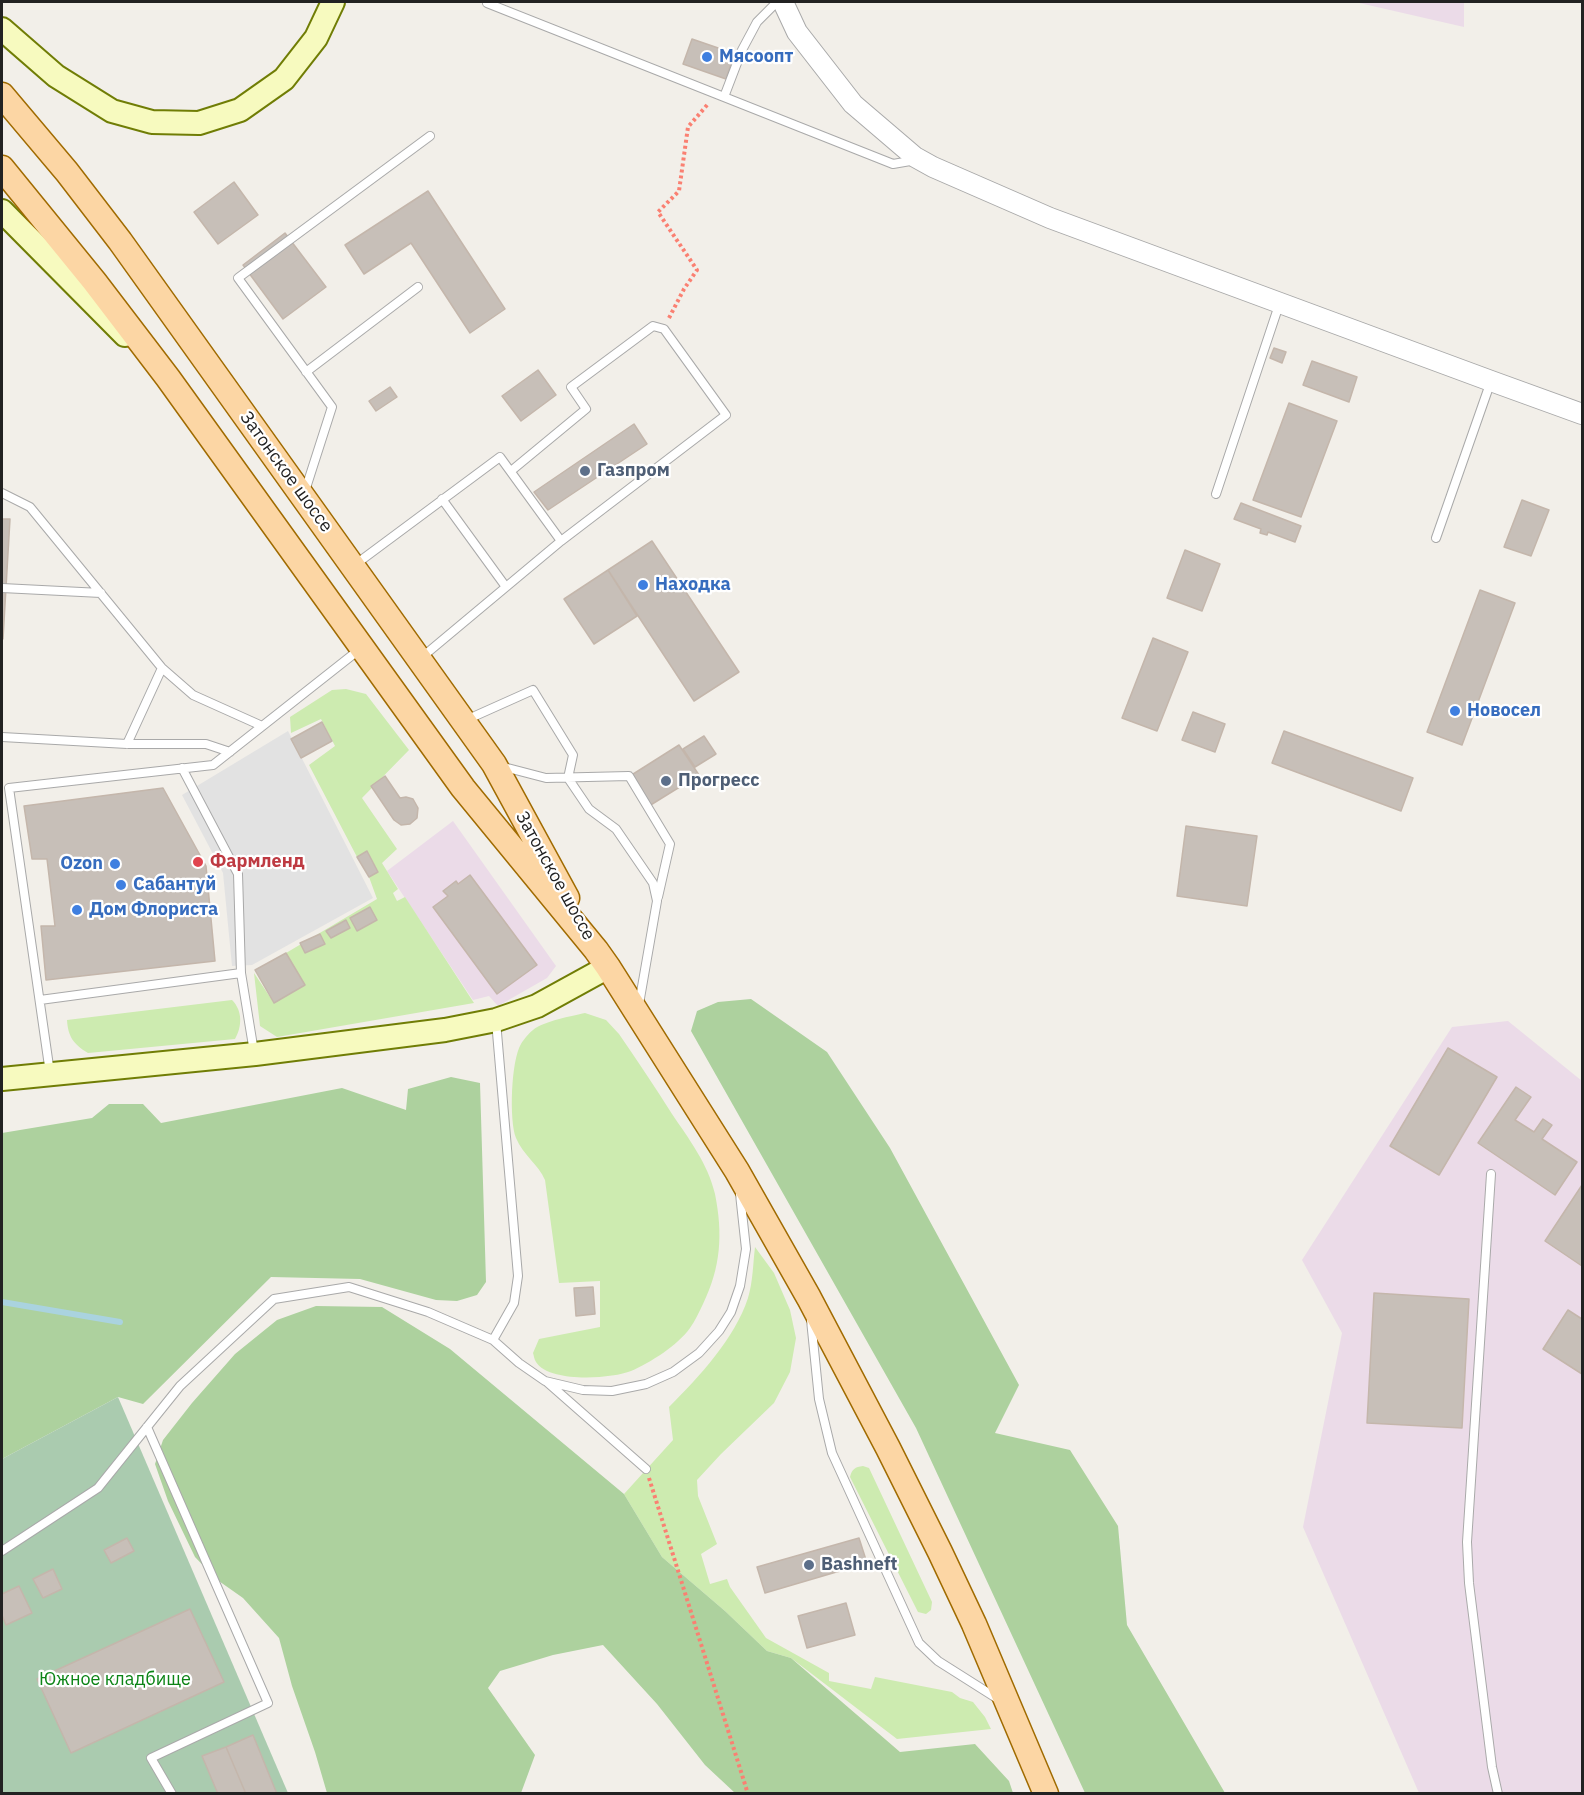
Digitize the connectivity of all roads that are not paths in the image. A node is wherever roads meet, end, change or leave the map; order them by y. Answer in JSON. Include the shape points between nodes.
{"nodes":[{"id":1,"x":333,"y":2,"type":"edge"},
{"id":2,"x":777,"y":2,"type":"edge"},
{"id":3,"x":783,"y":2,"type":"edge"},
{"id":4,"x":487,"y":3,"type":"edge"},
{"id":5,"x":2,"y":28,"type":"edge"},
{"id":6,"x":2,"y":95,"type":"edge"},
{"id":7,"x":720,"y":95,"type":"junction"},
{"id":8,"x":430,"y":136,"type":"dead end"},
{"id":9,"x":919,"y":160,"type":"junction"},
{"id":10,"x":2,"y":168,"type":"edge"},
{"id":11,"x":2,"y":177,"type":"edge"},
{"id":12,"x":28,"y":199,"type":"junction"},
{"id":13,"x":2,"y":211,"type":"edge"},
{"id":14,"x":418,"y":287,"type":"dead end"},
{"id":15,"x":1279,"y":303,"type":"junction"},
{"id":16,"x":306,"y":372,"type":"junction"},
{"id":17,"x":168,"y":378,"type":"junction"},
{"id":18,"x":1491,"y":381,"type":"junction"},
{"id":19,"x":1582,"y":414,"type":"edge"},
{"id":20,"x":511,"y":471,"type":"junction"},
{"id":21,"x":2,"y":493,"type":"edge"},
{"id":22,"x":1216,"y":494,"type":"dead end"},
{"id":23,"x":303,"y":496,"type":"junction"},
{"id":24,"x":442,"y":499,"type":"junction"},
{"id":25,"x":1436,"y":538,"type":"dead end"},
{"id":26,"x":561,"y":542,"type":"junction"},
{"id":27,"x":353,"y":566,"type":"junction"},
{"id":28,"x":506,"y":587,"type":"junction"},
{"id":29,"x":2,"y":588,"type":"edge"},
{"id":30,"x":101,"y":593,"type":"junction"},
{"id":31,"x":361,"y":648,"type":"junction"},
{"id":32,"x":420,"y":659,"type":"junction"},
{"id":33,"x":162,"y":668,"type":"junction"},
{"id":34,"x":464,"y":721,"type":"junction"},
{"id":35,"x":262,"y":726,"type":"junction"},
{"id":36,"x":2,"y":737,"type":"edge"},
{"id":37,"x":127,"y":744,"type":"junction"},
{"id":38,"x":230,"y":752,"type":"junction"},
{"id":39,"x":494,"y":764,"type":"junction"},
{"id":40,"x":182,"y":768,"type":"junction"},
{"id":41,"x":568,"y":778,"type":"junction"},
{"id":42,"x":657,"y":901,"type":"junction"},
{"id":43,"x":602,"y":959,"type":"junction"},
{"id":44,"x":241,"y":973,"type":"junction"},
{"id":45,"x":40,"y":1000,"type":"junction"},
{"id":46,"x":638,"y":1014,"type":"junction"},
{"id":47,"x":496,"y":1020,"type":"junction"},
{"id":48,"x":255,"y":1054,"type":"junction"},
{"id":49,"x":50,"y":1074,"type":"junction"},
{"id":50,"x":2,"y":1079,"type":"edge"},
{"id":51,"x":737,"y":1171,"type":"junction"},
{"id":52,"x":1491,"y":1174,"type":"dead end"},
{"id":53,"x":809,"y":1298,"type":"junction"},
{"id":54,"x":493,"y":1340,"type":"junction"},
{"id":55,"x":545,"y":1381,"type":"junction"},
{"id":56,"x":147,"y":1427,"type":"junction"},
{"id":57,"x":646,"y":1469,"type":"road end"},
{"id":58,"x":2,"y":1551,"type":"edge"},
{"id":59,"x":1010,"y":1706,"type":"junction"},
{"id":60,"x":172,"y":1794,"type":"edge"},
{"id":61,"x":1046,"y":1794,"type":"edge"},
{"id":62,"x":1498,"y":1794,"type":"edge"}],
"edges":[{"from":1,"to":5,"type":"main road","via":[[316,38],[284,78],[240,110],[199,123],[152,122],[112,111],[56,76]]},
{"from":2,"to":7,"type":"lane","via":[[757,22]]},
{"from":3,"to":9,"type":"street","via":[[797,32],[853,104]]},
{"from":4,"to":7,"type":"lane"},
{"from":6,"to":23,"type":"main road","name":"Затонское шоссе","via":[[68,172]]},
{"from":7,"to":9,"type":"lane","via":[[893,164]]},
{"from":8,"to":16,"type":"lane","via":[[238,278]]},
{"from":9,"to":15,"type":"street","via":[[1050,218]]},
{"from":10,"to":12,"type":"main road","name":"Затонское шоссе"},
{"from":11,"to":12,"type":"main road"},
{"from":12,"to":17,"type":"main road","name":"Затонское шоссе"},
{"from":13,"to":17,"type":"main road"},
{"from":14,"to":16,"type":"lane"},
{"from":15,"to":18,"type":"street"},
{"from":15,"to":22,"type":"lane"},
{"from":16,"to":23,"type":"lane","via":[[332,407]]},
{"from":17,"to":31,"type":"main road","name":"Затонское шоссе"},
{"from":18,"to":19,"type":"street"},
{"from":18,"to":25,"type":"lane"},
{"from":20,"to":24,"type":"lane","via":[[500,457]]},
{"from":20,"to":26,"type":"lane"},
{"from":20,"to":26,"type":"lane","via":[[586,409],[571,387],[653,326],[664,329],[726,415]]},
{"from":21,"to":30,"type":"lane","via":[[30,507]]},
{"from":23,"to":27,"type":"main road","name":"Затонское шоссе"},
{"from":24,"to":27,"type":"lane"},
{"from":24,"to":28,"type":"lane"},
{"from":26,"to":28,"type":"lane"},
{"from":27,"to":32,"type":"main road","name":"Затонское шоссе"},
{"from":28,"to":32,"type":"lane"},
{"from":29,"to":30,"type":"lane"},
{"from":30,"to":33,"type":"lane"},
{"from":31,"to":35,"type":"lane"},
{"from":31,"to":43,"type":"main road","name":"Затонское шоссе","via":[[463,788]]},
{"from":32,"to":34,"type":"main road","name":"Затонское шоссе"},
{"from":33,"to":35,"type":"lane","via":[[193,694]]},
{"from":33,"to":37,"type":"lane"},
{"from":34,"to":39,"type":"main road","name":"Затонское шоссе"},
{"from":34,"to":41,"type":"lane","via":[[533,690],[573,755]]},
{"from":35,"to":38,"type":"lane"},
{"from":36,"to":37,"type":"lane"},
{"from":37,"to":38,"type":"lane","via":[[206,744]]},
{"from":38,"to":40,"type":"lane","via":[[213,765]]},
{"from":39,"to":41,"type":"lane","via":[[546,778]]},
{"from":39,"to":43,"type":"main road","name":"Затонское шоссе"},
{"from":40,"to":44,"type":"lane","via":[[238,874]]},
{"from":40,"to":45,"type":"lane","via":[[9,788]]},
{"from":41,"to":42,"type":"lane","via":[[589,809],[616,829],[653,883]]},
{"from":41,"to":42,"type":"lane","via":[[629,776],[670,844]]},
{"from":42,"to":46,"type":"lane"},
{"from":43,"to":46,"type":"main road"},
{"from":43,"to":47,"type":"main road","via":[[537,1006]]},
{"from":44,"to":45,"type":"lane"},
{"from":44,"to":48,"type":"lane"},
{"from":45,"to":49,"type":"lane"},
{"from":46,"to":51,"type":"main road"},
{"from":47,"to":48,"type":"main road","via":[[400,1037]]},
{"from":47,"to":54,"type":"lane","via":[[518,1276],[514,1303]]},
{"from":48,"to":49,"type":"main road"},
{"from":49,"to":50,"type":"main road"},
{"from":51,"to":53,"type":"main road"},
{"from":51,"to":55,"type":"lane","via":[[746,1249],[740,1286],[731,1312],[699,1353],[673,1372],[645,1384],[612,1391],[583,1390]]},
{"from":52,"to":62,"type":"lane","via":[[1467,1542]]},
{"from":53,"to":59,"type":"main road","via":[[940,1552]]},
{"from":53,"to":59,"type":"lane","via":[[819,1400],[832,1453],[919,1642],[938,1661]]},
{"from":54,"to":55,"type":"lane"},
{"from":54,"to":56,"type":"lane","via":[[428,1312],[349,1287],[274,1299],[180,1386]]},
{"from":55,"to":57,"type":"lane"},
{"from":56,"to":58,"type":"lane","via":[[98,1488]]},
{"from":56,"to":60,"type":"lane","via":[[268,1703],[151,1758]]},
{"from":59,"to":61,"type":"main road"}]}
